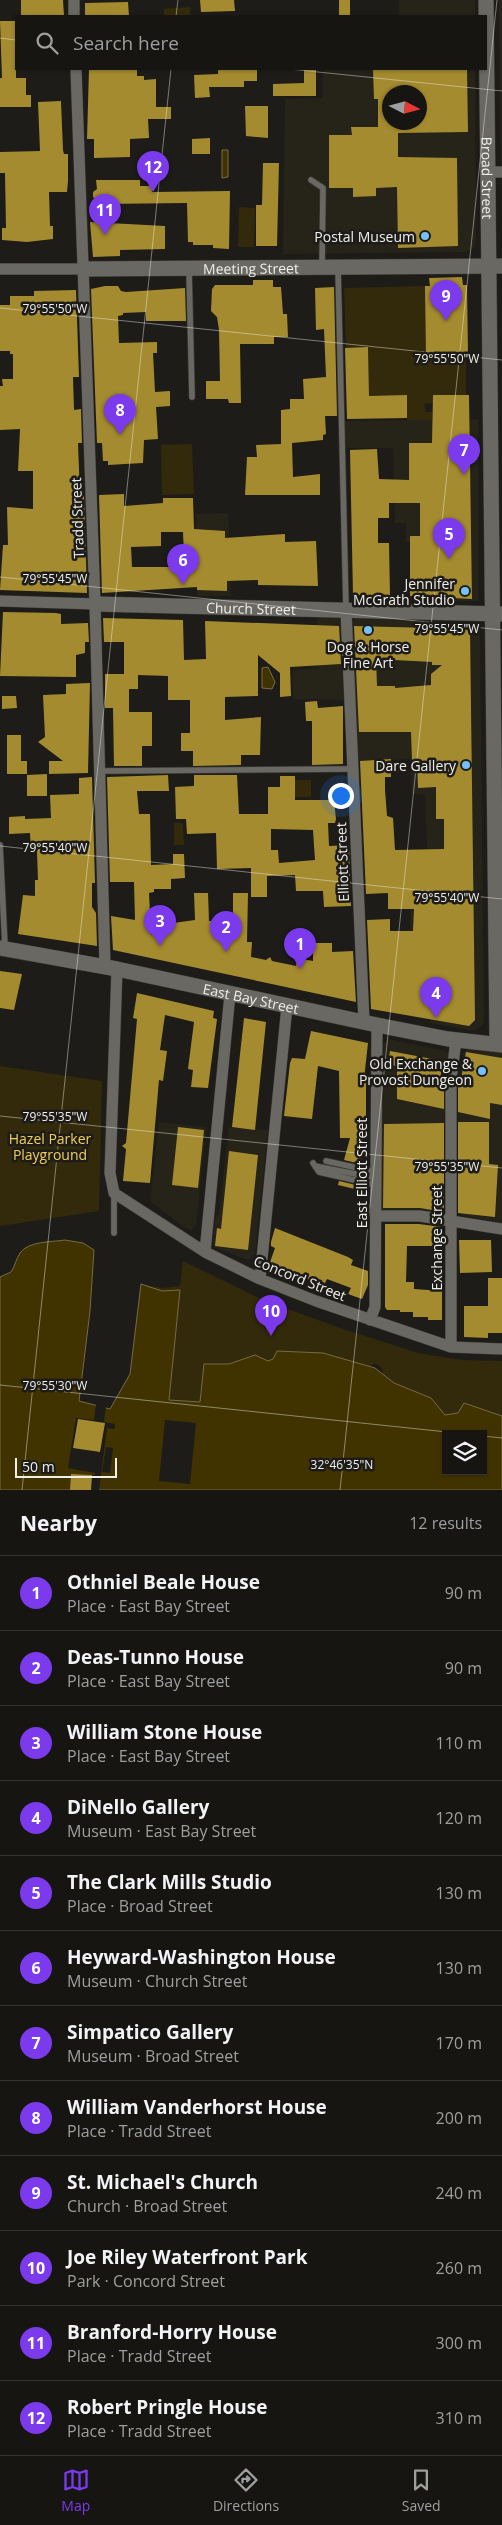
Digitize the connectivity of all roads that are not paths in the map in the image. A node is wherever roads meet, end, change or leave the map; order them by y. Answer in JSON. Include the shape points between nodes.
{"nodes":[{"id":1,"x":74,"y":0,"type":"edge"},
{"id":2,"x":486,"y":0,"type":"edge"},
{"id":3,"x":74,"y":15,"type":"edge"},
{"id":4,"x":486,"y":15,"type":"edge"},
{"id":5,"x":487,"y":59,"type":"edge"},
{"id":6,"x":76,"y":70,"type":"edge"},
{"id":7,"x":496,"y":172,"type":"edge"},
{"id":8,"x":311,"y":180,"type":"dead end"},
{"id":9,"x":496,"y":266,"type":"edge"},
{"id":10,"x":322,"y":267,"type":"junction"},
{"id":11,"x":338,"y":267,"type":"junction"},
{"id":12,"x":189,"y":268,"type":"junction"},
{"id":13,"x":0,"y":269,"type":"edge"},
{"id":14,"x":83,"y":269,"type":"junction"},
{"id":15,"x":192,"y":397,"type":"dead end"},
{"id":16,"x":0,"y":600,"type":"edge"},
{"id":17,"x":95,"y":604,"type":"junction"},
{"id":18,"x":346,"y":611,"type":"junction"},
{"id":19,"x":497,"y":614,"type":"edge"},
{"id":20,"x":353,"y":769,"type":"junction"},
{"id":21,"x":100,"y":770,"type":"junction"},
{"id":22,"x":0,"y":845,"type":"edge"},
{"id":23,"x":498,"y":907,"type":"edge"},
{"id":24,"x":3,"y":948,"type":"edge"},
{"id":25,"x":111,"y":968,"type":"junction"},
{"id":26,"x":230,"y":994,"type":"junction"},
{"id":27,"x":287,"y":1006,"type":"junction"},
{"id":28,"x":370,"y":1024,"type":"junction"},
{"id":29,"x":456,"y":1040,"type":"junction"},
{"id":30,"x":499,"y":1044,"type":"edge"},
{"id":31,"x":326,"y":1161,"type":"dead end"},
{"id":32,"x":314,"y":1164,"type":"dead end"},
{"id":33,"x":376,"y":1179,"type":"junction"},
{"id":34,"x":113,"y":1188,"type":"junction"},
{"id":35,"x":376,"y":1216,"type":"junction"},
{"id":36,"x":450,"y":1222,"type":"junction"},
{"id":37,"x":502,"y":1230,"type":"edge"},
{"id":38,"x":114,"y":1233,"type":"dead end"},
{"id":39,"x":204,"y":1252,"type":"junction"},
{"id":40,"x":260,"y":1280,"type":"junction"},
{"id":41,"x":370,"y":1320,"type":"junction"},
{"id":42,"x":451,"y":1347,"type":"junction"},
{"id":43,"x":502,"y":1349,"type":"edge"}],
"edges":[{"from":1,"to":3,"type":"street"},
{"from":2,"to":4,"type":"street","name":"Broad Street"},
{"from":5,"to":7,"type":"street","name":"Broad Street"},
{"from":6,"to":14,"type":"street","name":"Tradd Street"},
{"from":7,"to":9,"type":"street","name":"Broad Street"},
{"from":8,"to":10,"type":"lane","via":[[323,188]]},
{"from":9,"to":11,"type":"street","name":"Meeting Street"},
{"from":9,"to":19,"type":"street","name":"Broad Street"},
{"from":10,"to":11,"type":"street","name":"Meeting Street"},
{"from":10,"to":12,"type":"street","name":"Meeting Street"},
{"from":11,"to":18,"type":"lane"},
{"from":12,"to":14,"type":"street","name":"Meeting Street"},
{"from":12,"to":15,"type":"lane"},
{"from":13,"to":14,"type":"street","name":"Meeting Street"},
{"from":14,"to":17,"type":"street","name":"Tradd Street"},
{"from":16,"to":17,"type":"street","name":"Church Street"},
{"from":17,"to":18,"type":"street","name":"Church Street"},
{"from":17,"to":21,"type":"street","name":"Tradd Street"},
{"from":18,"to":19,"type":"street","name":"Church Street"},
{"from":18,"to":20,"type":"street","name":"Elliott Street"},
{"from":19,"to":23,"type":"street","name":"Broad Street"},
{"from":20,"to":21,"type":"lane"},
{"from":20,"to":28,"type":"street","name":"Elliott Street"},
{"from":21,"to":25,"type":"street","name":"Tradd Street"},
{"from":22,"to":24,"type":"lane"},
{"from":23,"to":30,"type":"street","name":"Broad Street"},
{"from":24,"to":25,"type":"street","name":"East Bay Street"},
{"from":25,"to":26,"type":"street","name":"East Bay Street"},
{"from":25,"to":34,"type":"street","name":"Tradd Street"},
{"from":26,"to":27,"type":"street","name":"East Bay Street"},
{"from":26,"to":39,"type":"street"},
{"from":27,"to":28,"type":"street","name":"East Bay Street"},
{"from":27,"to":40,"type":"street"},
{"from":28,"to":29,"type":"street","name":"East Bay Street"},
{"from":28,"to":33,"type":"street","name":"East Elliott Street"},
{"from":29,"to":30,"type":"street","name":"East Bay Street"},
{"from":29,"to":36,"type":"street","name":"Exchange Street","via":[[451,1080]]},
{"from":31,"to":33,"type":"lane"},
{"from":32,"to":33,"type":"lane","via":[[319,1172]]},
{"from":33,"to":35,"type":"street","name":"East Elliott Street"},
{"from":34,"to":38,"type":"lane"},
{"from":34,"to":39,"type":"street","name":"Concord Street"},
{"from":35,"to":36,"type":"street","via":[[411,1216]]},
{"from":35,"to":41,"type":"street","name":"East Elliott Street","via":[[376,1307]]},
{"from":36,"to":37,"type":"street"},
{"from":36,"to":42,"type":"street","name":"Exchange Street"},
{"from":39,"to":40,"type":"street","name":"Concord Street"},
{"from":40,"to":41,"type":"street","name":"Concord Street"},
{"from":41,"to":42,"type":"street","name":"Concord Street"},
{"from":42,"to":43,"type":"street","name":"Concord Street"}]}
